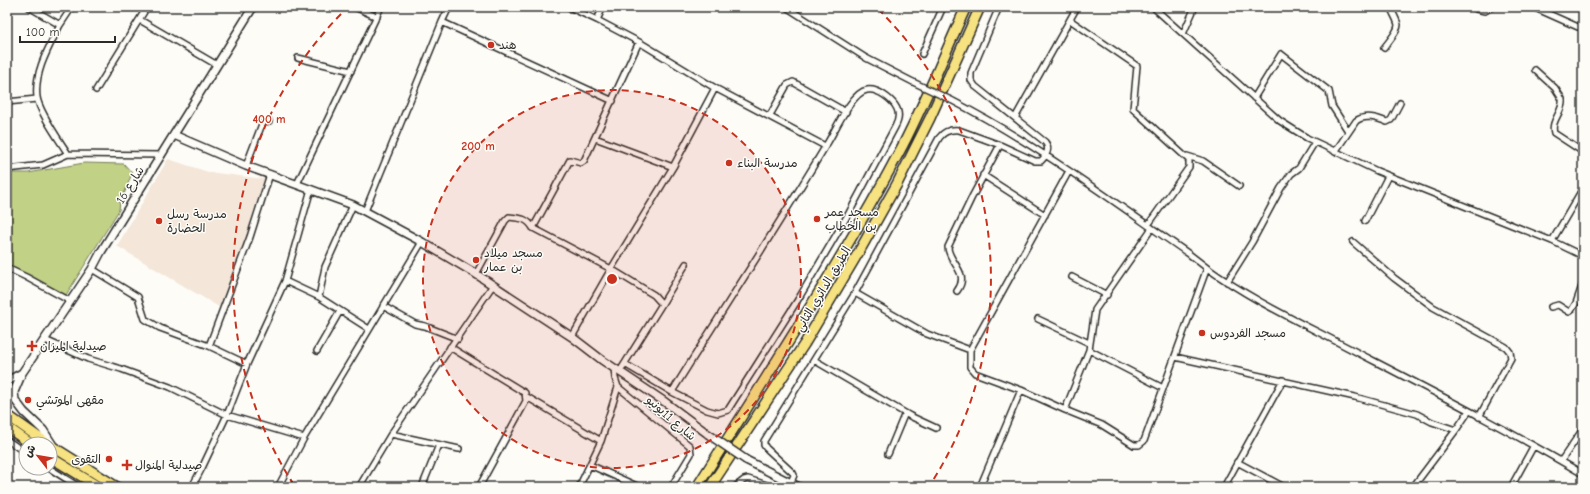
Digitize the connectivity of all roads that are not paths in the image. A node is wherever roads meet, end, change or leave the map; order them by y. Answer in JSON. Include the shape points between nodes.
{"nodes":[{"id":1,"x":29,"y":7,"type":"edge"},
{"id":2,"x":72,"y":7,"type":"edge"},
{"id":3,"x":147,"y":7,"type":"edge"},
{"id":4,"x":355,"y":7,"type":"edge"},
{"id":5,"x":381,"y":7,"type":"edge"},
{"id":6,"x":449,"y":7,"type":"edge"},
{"id":7,"x":569,"y":7,"type":"edge"},
{"id":8,"x":604,"y":7,"type":"edge"},
{"id":9,"x":786,"y":7,"type":"edge"},
{"id":10,"x":943,"y":7,"type":"edge"},
{"id":11,"x":966,"y":7,"type":"edge"},
{"id":12,"x":980,"y":7,"type":"edge"},
{"id":13,"x":999,"y":7,"type":"edge"},
{"id":14,"x":1077,"y":7,"type":"edge"},
{"id":15,"x":1153,"y":7,"type":"edge"},
{"id":16,"x":1195,"y":7,"type":"edge"},
{"id":17,"x":1391,"y":7,"type":"edge"},
{"id":18,"x":1473,"y":7,"type":"edge"},
{"id":19,"x":1492,"y":7,"type":"edge"},
{"id":20,"x":1533,"y":7,"type":"edge"},
{"id":21,"x":251,"y":8,"type":"edge"},
{"id":22,"x":376,"y":17,"type":"junction"},
{"id":23,"x":140,"y":20,"type":"junction"},
{"id":24,"x":597,"y":20,"type":"junction"},
{"id":25,"x":1070,"y":20,"type":"junction"},
{"id":26,"x":442,"y":22,"type":"junction"},
{"id":27,"x":60,"y":25,"type":"junction"},
{"id":28,"x":1583,"y":27,"type":"edge"},
{"id":29,"x":1183,"y":34,"type":"junction"},
{"id":30,"x":638,"y":42,"type":"junction"},
{"id":31,"x":1384,"y":48,"type":"dead end"},
{"id":32,"x":922,"y":54,"type":"dead end"},
{"id":33,"x":298,"y":58,"type":"dead end"},
{"id":34,"x":217,"y":65,"type":"junction"},
{"id":35,"x":1535,"y":70,"type":"dead end"},
{"id":36,"x":351,"y":71,"type":"junction"},
{"id":37,"x":715,"y":88,"type":"junction"},
{"id":38,"x":96,"y":90,"type":"dead end"},
{"id":39,"x":1254,"y":98,"type":"junction"},
{"id":40,"x":37,"y":99,"type":"junction"},
{"id":41,"x":613,"y":101,"type":"junction"},
{"id":42,"x":7,"y":102,"type":"edge"},
{"id":43,"x":1400,"y":103,"type":"dead end"},
{"id":44,"x":846,"y":112,"type":"junction"},
{"id":45,"x":770,"y":115,"type":"junction"},
{"id":46,"x":1015,"y":118,"type":"junction"},
{"id":47,"x":269,"y":121,"type":"dead end"},
{"id":48,"x":1348,"y":131,"type":"junction"},
{"id":49,"x":174,"y":135,"type":"junction"},
{"id":50,"x":595,"y":138,"type":"junction"},
{"id":51,"x":1315,"y":142,"type":"junction"},
{"id":52,"x":1000,"y":145,"type":"junction"},
{"id":53,"x":825,"y":146,"type":"junction"},
{"id":54,"x":1335,"y":152,"type":"junction"},
{"id":55,"x":1583,"y":152,"type":"edge"},
{"id":56,"x":68,"y":154,"type":"junction"},
{"id":57,"x":1046,"y":154,"type":"junction"},
{"id":58,"x":162,"y":155,"type":"junction"},
{"id":59,"x":1187,"y":156,"type":"junction"},
{"id":60,"x":246,"y":166,"type":"junction"},
{"id":61,"x":673,"y":167,"type":"junction"},
{"id":62,"x":7,"y":169,"type":"edge"},
{"id":63,"x":1069,"y":171,"type":"junction"},
{"id":64,"x":270,"y":174,"type":"junction"},
{"id":65,"x":983,"y":175,"type":"junction"},
{"id":66,"x":1388,"y":176,"type":"junction"},
{"id":67,"x":297,"y":184,"type":"junction"},
{"id":68,"x":1239,"y":186,"type":"dead end"},
{"id":69,"x":1583,"y":188,"type":"edge"},
{"id":70,"x":311,"y":189,"type":"junction"},
{"id":71,"x":353,"y":205,"type":"junction"},
{"id":72,"x":365,"y":211,"type":"junction"},
{"id":73,"x":1045,"y":215,"type":"junction"},
{"id":74,"x":1365,"y":221,"type":"dead end"},
{"id":75,"x":1150,"y":227,"type":"junction"},
{"id":76,"x":533,"y":228,"type":"junction"},
{"id":77,"x":1552,"y":241,"type":"junction"},
{"id":78,"x":422,"y":242,"type":"junction"},
{"id":79,"x":1353,"y":242,"type":"dead end"},
{"id":80,"x":1583,"y":256,"type":"edge"},
{"id":81,"x":686,"y":264,"type":"dead end"},
{"id":82,"x":1207,"y":268,"type":"junction"},
{"id":83,"x":92,"y":269,"type":"junction"},
{"id":84,"x":611,"y":269,"type":"junction"},
{"id":85,"x":8,"y":271,"type":"edge"},
{"id":86,"x":476,"y":274,"type":"junction"},
{"id":87,"x":1072,"y":277,"type":"dead end"},
{"id":88,"x":285,"y":282,"type":"junction"},
{"id":89,"x":1227,"y":282,"type":"junction"},
{"id":90,"x":1583,"y":283,"type":"edge"},
{"id":91,"x":493,"y":285,"type":"junction"},
{"id":92,"x":956,"y":291,"type":"dead end"},
{"id":93,"x":855,"y":292,"type":"junction"},
{"id":94,"x":1106,"y":295,"type":"junction"},
{"id":95,"x":318,"y":297,"type":"junction"},
{"id":96,"x":70,"y":301,"type":"junction"},
{"id":97,"x":662,"y":304,"type":"junction"},
{"id":98,"x":383,"y":306,"type":"junction"},
{"id":99,"x":1552,"y":307,"type":"dead end"},
{"id":100,"x":340,"y":311,"type":"junction"},
{"id":101,"x":1038,"y":319,"type":"dead end"},
{"id":102,"x":369,"y":328,"type":"junction"},
{"id":103,"x":572,"y":337,"type":"junction"},
{"id":104,"x":458,"y":338,"type":"junction"},
{"id":105,"x":45,"y":340,"type":"junction"},
{"id":106,"x":1089,"y":343,"type":"junction"},
{"id":107,"x":209,"y":346,"type":"junction"},
{"id":108,"x":450,"y":347,"type":"junction"},
{"id":109,"x":970,"y":350,"type":"junction"},
{"id":110,"x":1089,"y":350,"type":"junction"},
{"id":111,"x":317,"y":351,"type":"dead end"},
{"id":112,"x":1175,"y":357,"type":"junction"},
{"id":113,"x":814,"y":360,"type":"junction"},
{"id":114,"x":247,"y":364,"type":"junction"},
{"id":115,"x":626,"y":364,"type":"junction"},
{"id":116,"x":617,"y":370,"type":"junction"},
{"id":117,"x":22,"y":373,"type":"junction"},
{"id":118,"x":1283,"y":380,"type":"junction"},
{"id":119,"x":7,"y":381,"type":"edge"},
{"id":120,"x":618,"y":387,"type":"junction"},
{"id":121,"x":1163,"y":388,"type":"junction"},
{"id":122,"x":1021,"y":390,"type":"junction"},
{"id":123,"x":672,"y":392,"type":"junction"},
{"id":124,"x":527,"y":397,"type":"junction"},
{"id":125,"x":1065,"y":410,"type":"junction"},
{"id":126,"x":1469,"y":412,"type":"junction"},
{"id":127,"x":904,"y":413,"type":"junction"},
{"id":128,"x":227,"y":415,"type":"junction"},
{"id":129,"x":7,"y":416,"type":"edge"},
{"id":130,"x":1479,"y":417,"type":"junction"},
{"id":131,"x":7,"y":427,"type":"edge"},
{"id":132,"x":936,"y":428,"type":"dead end"},
{"id":133,"x":1583,"y":429,"type":"edge"},
{"id":134,"x":1456,"y":430,"type":"junction"},
{"id":135,"x":392,"y":434,"type":"junction"},
{"id":136,"x":20,"y":436,"type":"edge"},
{"id":137,"x":34,"y":436,"type":"edge"},
{"id":138,"x":45,"y":436,"type":"edge"},
{"id":139,"x":304,"y":438,"type":"junction"},
{"id":140,"x":7,"y":440,"type":"edge"},
{"id":141,"x":601,"y":441,"type":"junction"},
{"id":142,"x":439,"y":445,"type":"junction"},
{"id":143,"x":1533,"y":447,"type":"junction"},
{"id":144,"x":18,"y":448,"type":"edge"},
{"id":145,"x":459,"y":449,"type":"dead end"},
{"id":146,"x":58,"y":453,"type":"edge"},
{"id":147,"x":888,"y":454,"type":"dead end"},
{"id":148,"x":58,"y":455,"type":"edge"},
{"id":149,"x":1561,"y":461,"type":"junction"},
{"id":150,"x":1237,"y":462,"type":"junction"},
{"id":151,"x":590,"y":465,"type":"junction"},
{"id":152,"x":58,"y":474,"type":"edge"},
{"id":153,"x":1583,"y":474,"type":"edge"},
{"id":154,"x":790,"y":485,"type":"edge"},
{"id":155,"x":79,"y":487,"type":"edge"},
{"id":156,"x":99,"y":487,"type":"edge"},
{"id":157,"x":118,"y":487,"type":"edge"},
{"id":158,"x":192,"y":487,"type":"edge"},
{"id":159,"x":278,"y":487,"type":"edge"},
{"id":160,"x":360,"y":487,"type":"edge"},
{"id":161,"x":422,"y":487,"type":"edge"},
{"id":162,"x":479,"y":487,"type":"edge"},
{"id":163,"x":579,"y":487,"type":"edge"},
{"id":164,"x":639,"y":487,"type":"edge"},
{"id":165,"x":670,"y":487,"type":"edge"},
{"id":166,"x":697,"y":487,"type":"edge"},
{"id":167,"x":711,"y":487,"type":"edge"},
{"id":168,"x":735,"y":487,"type":"edge"},
{"id":169,"x":773,"y":487,"type":"edge"},
{"id":170,"x":799,"y":487,"type":"edge"},
{"id":171,"x":980,"y":487,"type":"edge"},
{"id":172,"x":1224,"y":487,"type":"edge"},
{"id":173,"x":1284,"y":487,"type":"edge"},
{"id":174,"x":1413,"y":487,"type":"edge"},
{"id":175,"x":1511,"y":487,"type":"edge"}],
"edges":[{"from":1,"to":27,"type":"street"},
{"from":2,"to":27,"type":"street"},
{"from":3,"to":23,"type":"street"},
{"from":4,"to":22,"type":"street"},
{"from":5,"to":22,"type":"street"},
{"from":6,"to":26,"type":"street"},
{"from":7,"to":24,"type":"street"},
{"from":8,"to":24,"type":"street"},
{"from":9,"to":57,"type":"street","bridge":true,"via":[[855,51],[998,125]]},
{"from":10,"to":32,"type":"street"},
{"from":11,"to":166,"type":"highway","name":"الطريق الدائري الثاني","via":[[922,106],[871,204],[802,322]]},
{"from":12,"to":167,"type":"highway","name":"الطريق الدائري الثاني","via":[[926,124],[860,250],[805,343]]},
{"from":13,"to":46,"type":"street","via":[[970,78],[975,86]]},
{"from":14,"to":25,"type":"street"},
{"from":15,"to":29,"type":"street"},
{"from":16,"to":29,"type":"street"},
{"from":17,"to":31,"type":"street","via":[[1398,24]]},
{"from":18,"to":19,"type":"street","via":[[1485,11]]},
{"from":20,"to":28,"type":"street"},
{"from":21,"to":34,"type":"street","name":"شارع 16"},
{"from":22,"to":36,"type":"street"},
{"from":23,"to":34,"type":"street"},
{"from":23,"to":38,"type":"street"},
{"from":24,"to":30,"type":"street"},
{"from":25,"to":46,"type":"street"},
{"from":25,"to":59,"type":"street","via":[[1137,66],[1134,109]]},
{"from":26,"to":41,"type":"street"},
{"from":26,"to":72,"type":"street"},
{"from":27,"to":40,"type":"street","via":[[42,63]]},
{"from":29,"to":39,"type":"street"},
{"from":30,"to":37,"type":"street"},
{"from":30,"to":41,"type":"street"},
{"from":33,"to":36,"type":"street"},
{"from":34,"to":49,"type":"street","name":"شارع 16"},
{"from":35,"to":55,"type":"street","via":[[1555,88],[1562,99],[1561,108],[1553,124],[1554,133]]},
{"from":36,"to":67,"type":"street"},
{"from":37,"to":45,"type":"street"},
{"from":37,"to":61,"type":"street"},
{"from":39,"to":48,"type":"street","via":[[1281,54],[1329,91],[1332,106]]},
{"from":39,"to":51,"type":"street","via":[[1280,121]]},
{"from":40,"to":42,"type":"street"},
{"from":40,"to":56,"type":"street"},
{"from":41,"to":50,"type":"street"},
{"from":43,"to":48,"type":"street","via":[[1389,121],[1376,117],[1360,118]]},
{"from":44,"to":45,"type":"street","via":[[793,82],[787,85]]},
{"from":44,"to":53,"type":"street"},
{"from":44,"to":123,"type":"street","via":[[859,93],[874,90],[893,102],[899,118],[849,213],[799,298],[728,410],[715,413]]},
{"from":45,"to":53,"type":"street"},
{"from":46,"to":57,"type":"street","via":[[1046,143]]},
{"from":47,"to":60,"type":"street","via":[[262,124]]},
{"from":48,"to":54,"type":"street"},
{"from":49,"to":58,"type":"street","name":"شارع 16"},
{"from":49,"to":60,"type":"street"},
{"from":50,"to":61,"type":"street"},
{"from":50,"to":76,"type":"street","via":[[584,161],[581,163],[570,160]]},
{"from":51,"to":54,"type":"street"},
{"from":51,"to":89,"type":"street","via":[[1299,168],[1281,188]]},
{"from":52,"to":57,"type":"street","via":[[1035,161],[1041,161]]},
{"from":52,"to":65,"type":"street"},
{"from":52,"to":93,"type":"street","via":[[955,130],[949,130],[941,135]]},
{"from":53,"to":123,"type":"street"},
{"from":54,"to":66,"type":"street"},
{"from":56,"to":58,"type":"street"},
{"from":56,"to":62,"type":"street","via":[[43,165]]},
{"from":57,"to":63,"type":"street"},
{"from":58,"to":83,"type":"street","name":"شارع 16"},
{"from":59,"to":68,"type":"street","via":[[1203,161]]},
{"from":59,"to":75,"type":"street","via":[[1189,167]]},
{"from":60,"to":64,"type":"street"},
{"from":61,"to":84,"type":"street"},
{"from":63,"to":73,"type":"street"},
{"from":63,"to":75,"type":"street"},
{"from":64,"to":67,"type":"street"},
{"from":64,"to":107,"type":"street","via":[[250,237]]},
{"from":65,"to":73,"type":"street"},
{"from":65,"to":92,"type":"street","via":[[948,247],[948,252],[961,276],[961,283]]},
{"from":66,"to":74,"type":"street"},
{"from":66,"to":77,"type":"street"},
{"from":67,"to":70,"type":"street"},
{"from":69,"to":77,"type":"street"},
{"from":70,"to":71,"type":"street"},
{"from":70,"to":88,"type":"street"},
{"from":71,"to":72,"type":"street"},
{"from":71,"to":95,"type":"street","via":[[325,267]]},
{"from":72,"to":78,"type":"street"},
{"from":73,"to":109,"type":"street"},
{"from":75,"to":82,"type":"street"},
{"from":75,"to":94,"type":"street"},
{"from":76,"to":84,"type":"street"},
{"from":76,"to":86,"type":"street","via":[[523,218],[510,217],[503,224]]},
{"from":77,"to":80,"type":"street"},
{"from":78,"to":86,"type":"street"},
{"from":78,"to":98,"type":"street"},
{"from":79,"to":130,"type":"street","via":[[1394,278],[1433,307],[1506,347],[1510,352],[1511,358]]},
{"from":81,"to":97,"type":"street"},
{"from":82,"to":89,"type":"street"},
{"from":82,"to":112,"type":"street"},
{"from":83,"to":96,"type":"street","name":"شارع 16"},
{"from":83,"to":107,"type":"street","via":[[138,297],[145,319],[160,328]]},
{"from":84,"to":97,"type":"street","via":[[654,295]]},
{"from":84,"to":103,"type":"street"},
{"from":85,"to":96,"type":"street","via":[[26,277]]},
{"from":86,"to":91,"type":"street"},
{"from":87,"to":94,"type":"street"},
{"from":88,"to":95,"type":"street"},
{"from":88,"to":114,"type":"street"},
{"from":89,"to":126,"type":"street","via":[[1264,305]]},
{"from":90,"to":99,"type":"street","via":[[1571,311],[1558,305]]},
{"from":91,"to":103,"type":"street"},
{"from":91,"to":104,"type":"street"},
{"from":93,"to":109,"type":"street","via":[[927,334]]},
{"from":93,"to":113,"type":"street"},
{"from":94,"to":106,"type":"street","via":[[1095,310]]},
{"from":95,"to":100,"type":"street"},
{"from":96,"to":105,"type":"street","name":"شارع 16"},
{"from":97,"to":115,"type":"street"},
{"from":98,"to":102,"type":"street"},
{"from":98,"to":104,"type":"street","via":[[415,324]]},
{"from":100,"to":102,"type":"street"},
{"from":100,"to":111,"type":"street"},
{"from":101,"to":106,"type":"street"},
{"from":102,"to":139,"type":"street"},
{"from":103,"to":116,"type":"street"},
{"from":104,"to":108,"type":"street"},
{"from":105,"to":117,"type":"street","name":"شارع 16"},
{"from":105,"to":128,"type":"street","via":[[88,359],[170,387]]},
{"from":106,"to":110,"type":"street"},
{"from":107,"to":114,"type":"street"},
{"from":108,"to":124,"type":"street","via":[[525,393]]},
{"from":108,"to":135,"type":"street"},
{"from":109,"to":122,"type":"street","via":[[972,370]]},
{"from":110,"to":121,"type":"street"},
{"from":110,"to":125,"type":"street"},
{"from":112,"to":118,"type":"street"},
{"from":112,"to":121,"type":"street"},
{"from":113,"to":127,"type":"street"},
{"from":113,"to":154,"type":"street","via":[[764,441],[766,448],[793,473]]},
{"from":114,"to":128,"type":"street"},
{"from":115,"to":116,"type":"street"},
{"from":115,"to":123,"type":"street"},
{"from":116,"to":120,"type":"street","via":[[615,378]]},
{"from":116,"to":154,"type":"street","bridge":true,"via":[[746,460]]},
{"from":117,"to":119,"type":"street"},
{"from":117,"to":138,"type":"street","name":"شارع 16","via":[[14,392],[15,400]]},
{"from":118,"to":134,"type":"street","via":[[1417,414]]},
{"from":118,"to":150,"type":"street"},
{"from":120,"to":141,"type":"street"},
{"from":120,"to":165,"type":"street","name":"شارع 11يونيو","via":[[690,446],[691,454]]},
{"from":121,"to":125,"type":"street","via":[[1144,441],[1138,446],[1102,425]]},
{"from":122,"to":125,"type":"street"},
{"from":122,"to":171,"type":"street"},
{"from":124,"to":141,"type":"street"},
{"from":124,"to":162,"type":"street"},
{"from":126,"to":130,"type":"street"},
{"from":126,"to":134,"type":"street"},
{"from":127,"to":132,"type":"street"},
{"from":127,"to":147,"type":"street"},
{"from":128,"to":139,"type":"street"},
{"from":128,"to":158,"type":"street"},
{"from":129,"to":137,"type":"highway"},
{"from":130,"to":143,"type":"street"},
{"from":131,"to":136,"type":"highway"},
{"from":133,"to":149,"type":"street"},
{"from":134,"to":174,"type":"street"},
{"from":135,"to":142,"type":"street"},
{"from":135,"to":160,"type":"street"},
{"from":139,"to":159,"type":"street"},
{"from":140,"to":144,"type":"street"},
{"from":141,"to":151,"type":"street"},
{"from":142,"to":145,"type":"street"},
{"from":142,"to":161,"type":"street"},
{"from":143,"to":149,"type":"street"},
{"from":143,"to":175,"type":"street"},
{"from":146,"to":157,"type":"highway"},
{"from":148,"to":156,"type":"highway"},
{"from":149,"to":153,"type":"street"},
{"from":150,"to":172,"type":"street"},
{"from":150,"to":173,"type":"street"},
{"from":151,"to":163,"type":"street"},
{"from":151,"to":164,"type":"street"},
{"from":152,"to":155,"type":"street"},
{"from":154,"to":170,"type":"street"},
{"from":168,"to":169,"type":"street","via":[[748,479]]}]}
